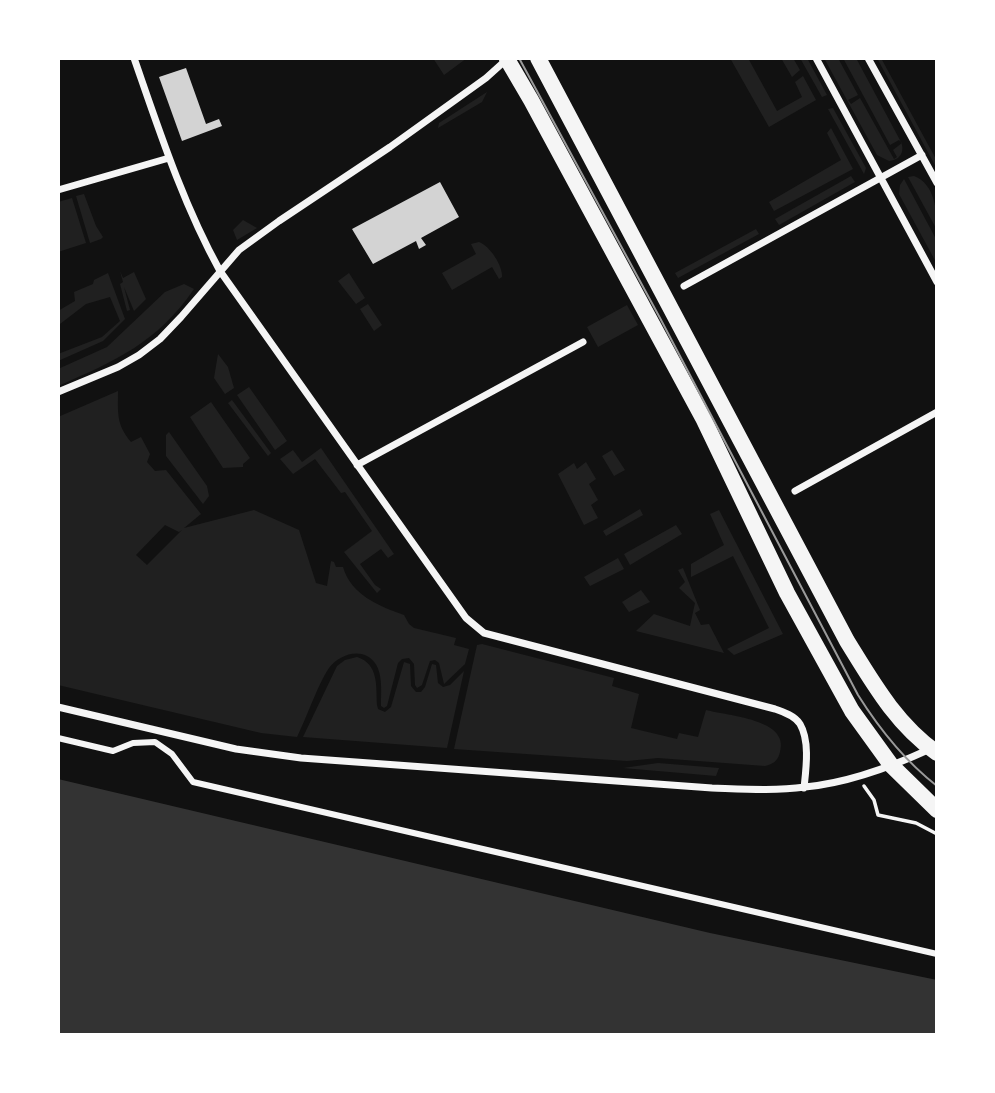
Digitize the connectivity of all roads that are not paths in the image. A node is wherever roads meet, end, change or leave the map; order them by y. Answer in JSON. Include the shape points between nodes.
{"nodes":[{"id":1,"x":134,"y":58,"type":"edge"},
{"id":2,"x":508,"y":58,"type":"edge"},
{"id":3,"x":538,"y":58,"type":"edge"},
{"id":4,"x":816,"y":58,"type":"edge"},
{"id":5,"x":868,"y":58,"type":"edge"},
{"id":6,"x":922,"y":155,"type":"junction"},
{"id":7,"x":169,"y":158,"type":"junction"},
{"id":8,"x":882,"y":177,"type":"junction"},
{"id":9,"x":937,"y":183,"type":"edge"},
{"id":10,"x":58,"y":190,"type":"edge"},
{"id":11,"x":220,"y":271,"type":"junction"},
{"id":12,"x":937,"y":282,"type":"edge"},
{"id":13,"x":684,"y":286,"type":"dead end"},
{"id":14,"x":583,"y":342,"type":"dead end"},
{"id":15,"x":58,"y":392,"type":"edge"},
{"id":16,"x":937,"y":412,"type":"edge"},
{"id":17,"x":356,"y":465,"type":"junction"},
{"id":18,"x":795,"y":491,"type":"dead end"},
{"id":19,"x":58,"y":707,"type":"edge"},
{"id":20,"x":58,"y":738,"type":"edge"},
{"id":21,"x":935,"y":749,"type":"edge"},
{"id":22,"x":891,"y":765,"type":"junction"},
{"id":23,"x":804,"y":788,"type":"junction"},
{"id":24,"x":937,"y":810,"type":"edge"},
{"id":25,"x":937,"y":954,"type":"edge"}],
"edges":[{"from":1,"to":7,"type":"street"},
{"from":2,"to":11,"type":"street","via":[[390,147],[239,250]]},
{"from":2,"to":22,"type":"main road","via":[[704,420],[787,593],[852,711]]},
{"from":3,"to":21,"type":"main road","via":[[847,641],[888,706]]},
{"from":4,"to":8,"type":"street"},
{"from":5,"to":6,"type":"street"},
{"from":6,"to":8,"type":"street"},
{"from":6,"to":9,"type":"street"},
{"from":7,"to":10,"type":"street"},
{"from":7,"to":11,"type":"street"},
{"from":8,"to":12,"type":"street"},
{"from":8,"to":13,"type":"street"},
{"from":11,"to":15,"type":"street","via":[[181,317],[139,355]]},
{"from":11,"to":17,"type":"street"},
{"from":14,"to":17,"type":"street"},
{"from":16,"to":18,"type":"street"},
{"from":17,"to":23,"type":"street","via":[[453,602],[478,629],[789,715],[800,724],[804,740]]},
{"from":19,"to":23,"type":"street","via":[[236,749],[302,758],[688,787]]},
{"from":20,"to":25,"type":"street","via":[[113,751],[133,743],[155,742],[172,754],[193,782]]},
{"from":21,"to":22,"type":"street"},
{"from":22,"to":23,"type":"street"},
{"from":22,"to":24,"type":"main road"}]}
